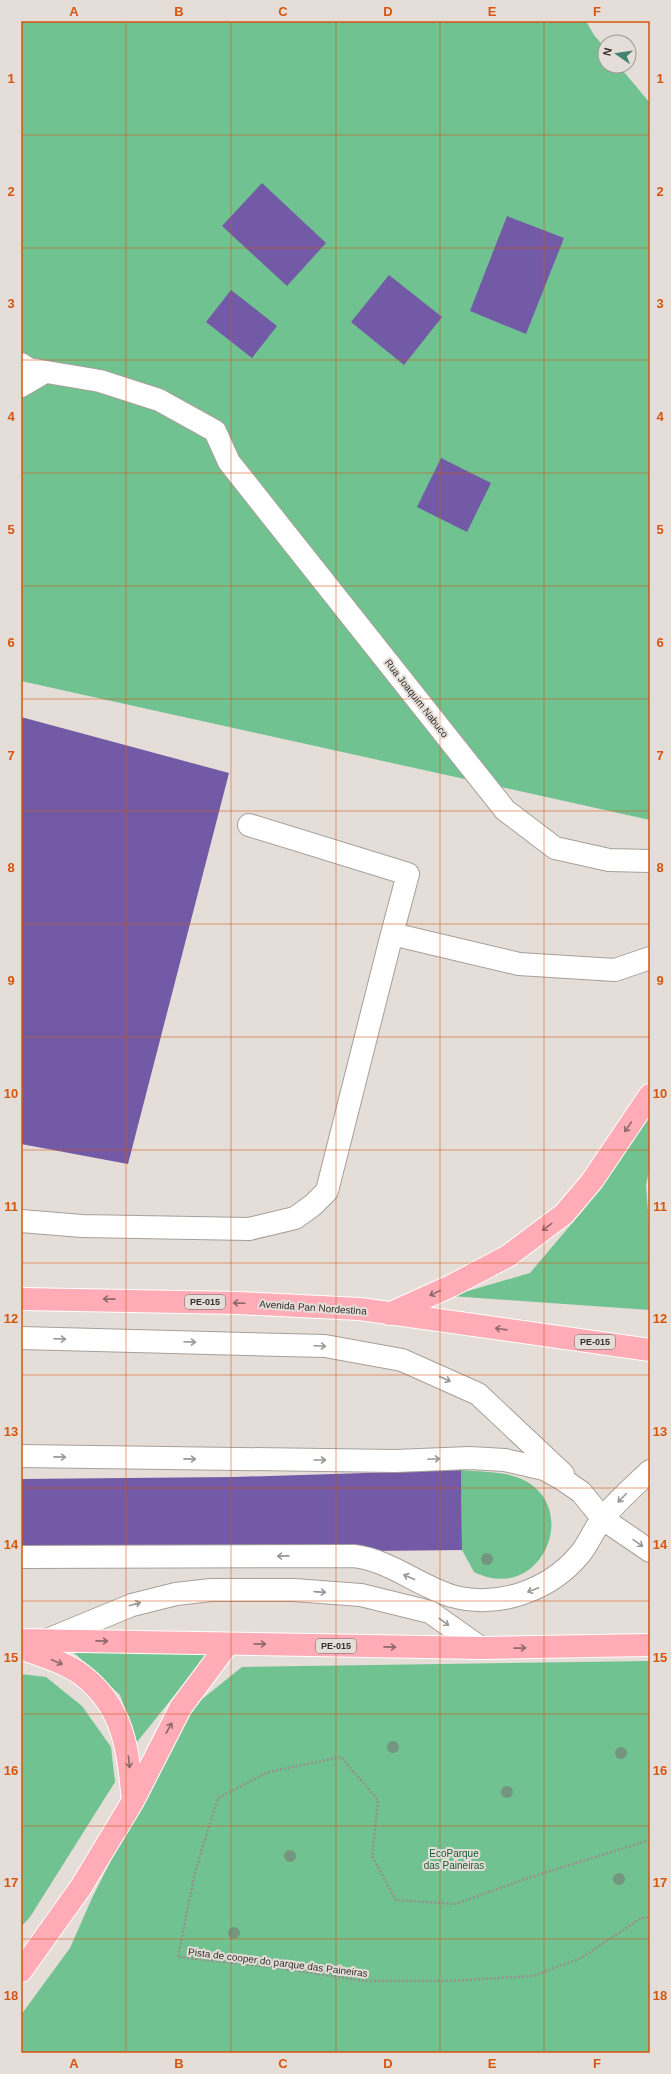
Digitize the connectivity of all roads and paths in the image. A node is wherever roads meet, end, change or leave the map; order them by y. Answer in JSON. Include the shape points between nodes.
{"nodes":[{"id":1,"x":21,"y":364,"type":"edge"},
{"id":2,"x":45,"y":372,"type":"junction"},
{"id":3,"x":21,"y":375,"type":"edge"},
{"id":4,"x":21,"y":386,"type":"edge"},
{"id":5,"x":249,"y":825,"type":"dead end"},
{"id":6,"x":650,"y":861,"type":"edge"},
{"id":7,"x":392,"y":934,"type":"junction"},
{"id":8,"x":650,"y":958,"type":"edge"},
{"id":9,"x":650,"y":1095,"type":"edge"},
{"id":10,"x":21,"y":1221,"type":"edge"},
{"id":11,"x":21,"y":1299,"type":"edge"},
{"id":12,"x":389,"y":1314,"type":"junction"},
{"id":13,"x":21,"y":1338,"type":"edge"},
{"id":14,"x":650,"y":1350,"type":"edge"},
{"id":15,"x":21,"y":1456,"type":"edge"},
{"id":16,"x":650,"y":1471,"type":"edge"},
{"id":17,"x":581,"y":1492,"type":"junction"},
{"id":18,"x":602,"y":1518,"type":"junction"},
{"id":19,"x":650,"y":1551,"type":"edge"},
{"id":20,"x":21,"y":1557,"type":"edge"},
{"id":21,"x":21,"y":1640,"type":"edge"},
{"id":22,"x":47,"y":1640,"type":"junction"},
{"id":23,"x":228,"y":1644,"type":"junction"},
{"id":24,"x":650,"y":1645,"type":"edge"},
{"id":25,"x":21,"y":1648,"type":"edge"},
{"id":26,"x":481,"y":1648,"type":"junction"},
{"id":27,"x":133,"y":1801,"type":"junction"},
{"id":28,"x":650,"y":1840,"type":"edge"},
{"id":29,"x":650,"y":1917,"type":"edge"},
{"id":30,"x":21,"y":1971,"type":"edge"}],
"edges":[{"from":1,"to":2,"type":"street","via":[[29,369]]},
{"from":2,"to":3,"type":"street"},
{"from":2,"to":4,"type":"street"},
{"from":2,"to":6,"type":"street","name":"Rua Joaquim Nabuco","via":[[100,381],[159,400],[215,431],[229,462],[505,810],[555,848],[609,860]]},
{"from":5,"to":7,"type":"street","via":[[408,874]]},
{"from":7,"to":8,"type":"street","via":[[519,964],[615,970]]},
{"from":7,"to":10,"type":"street","via":[[327,1191],[313,1205],[295,1218],[249,1229],[82,1226]]},
{"from":9,"to":12,"type":"highway","one_way":true,"via":[[592,1181],[564,1214],[508,1256]]},
{"from":12,"to":11,"type":"highway","name":"Avenida Pan Nordestina","number":"PE-015","one_way":true,"via":[[360,1309],[238,1303]]},
{"from":14,"to":12,"type":"highway","name":"Avenida Pan Nordestina","number":"PE-015","one_way":true},
{"from":13,"to":17,"type":"street","one_way":true,"via":[[325,1346],[402,1360],[478,1394]]},
{"from":15,"to":17,"type":"street","one_way":true,"via":[[388,1461],[477,1458],[505,1460],[544,1469]]},
{"from":16,"to":18,"type":"street","one_way":true},
{"from":17,"to":18,"type":"street"},
{"from":18,"to":19,"type":"street","one_way":true},
{"from":18,"to":20,"type":"street","one_way":true,"via":[[580,1554],[558,1576],[535,1590],[496,1600],[452,1596],[374,1560],[354,1556]]},
{"from":21,"to":22,"type":"highway","number":"PE-015"},
{"from":22,"to":23,"type":"highway","number":"PE-015","one_way":true},
{"from":22,"to":26,"type":"street","one_way":true,"via":[[132,1605],[176,1594],[211,1590],[294,1590],[361,1595],[430,1612]]},
{"from":23,"to":26,"type":"highway","number":"PE-015","one_way":true},
{"from":27,"to":23,"type":"highway","one_way":true,"via":[[181,1707]]},
{"from":26,"to":24,"type":"highway","number":"PE-015","one_way":true},
{"from":25,"to":27,"type":"highway","one_way":true,"via":[[61,1663],[82,1675],[103,1697],[114,1714],[128,1747]]},
{"from":27,"to":30,"type":"highway","via":[[81,1886]]},
{"from":28,"to":29,"type":"path","name":"Pista de cooper do parque das Paineiras","via":[[455,1904],[396,1900],[372,1856],[378,1800],[341,1757],[268,1772],[218,1798],[195,1872],[178,1957],[280,1968],[365,1981],[447,1981],[533,1976],[581,1958],[641,1918]]}]}
